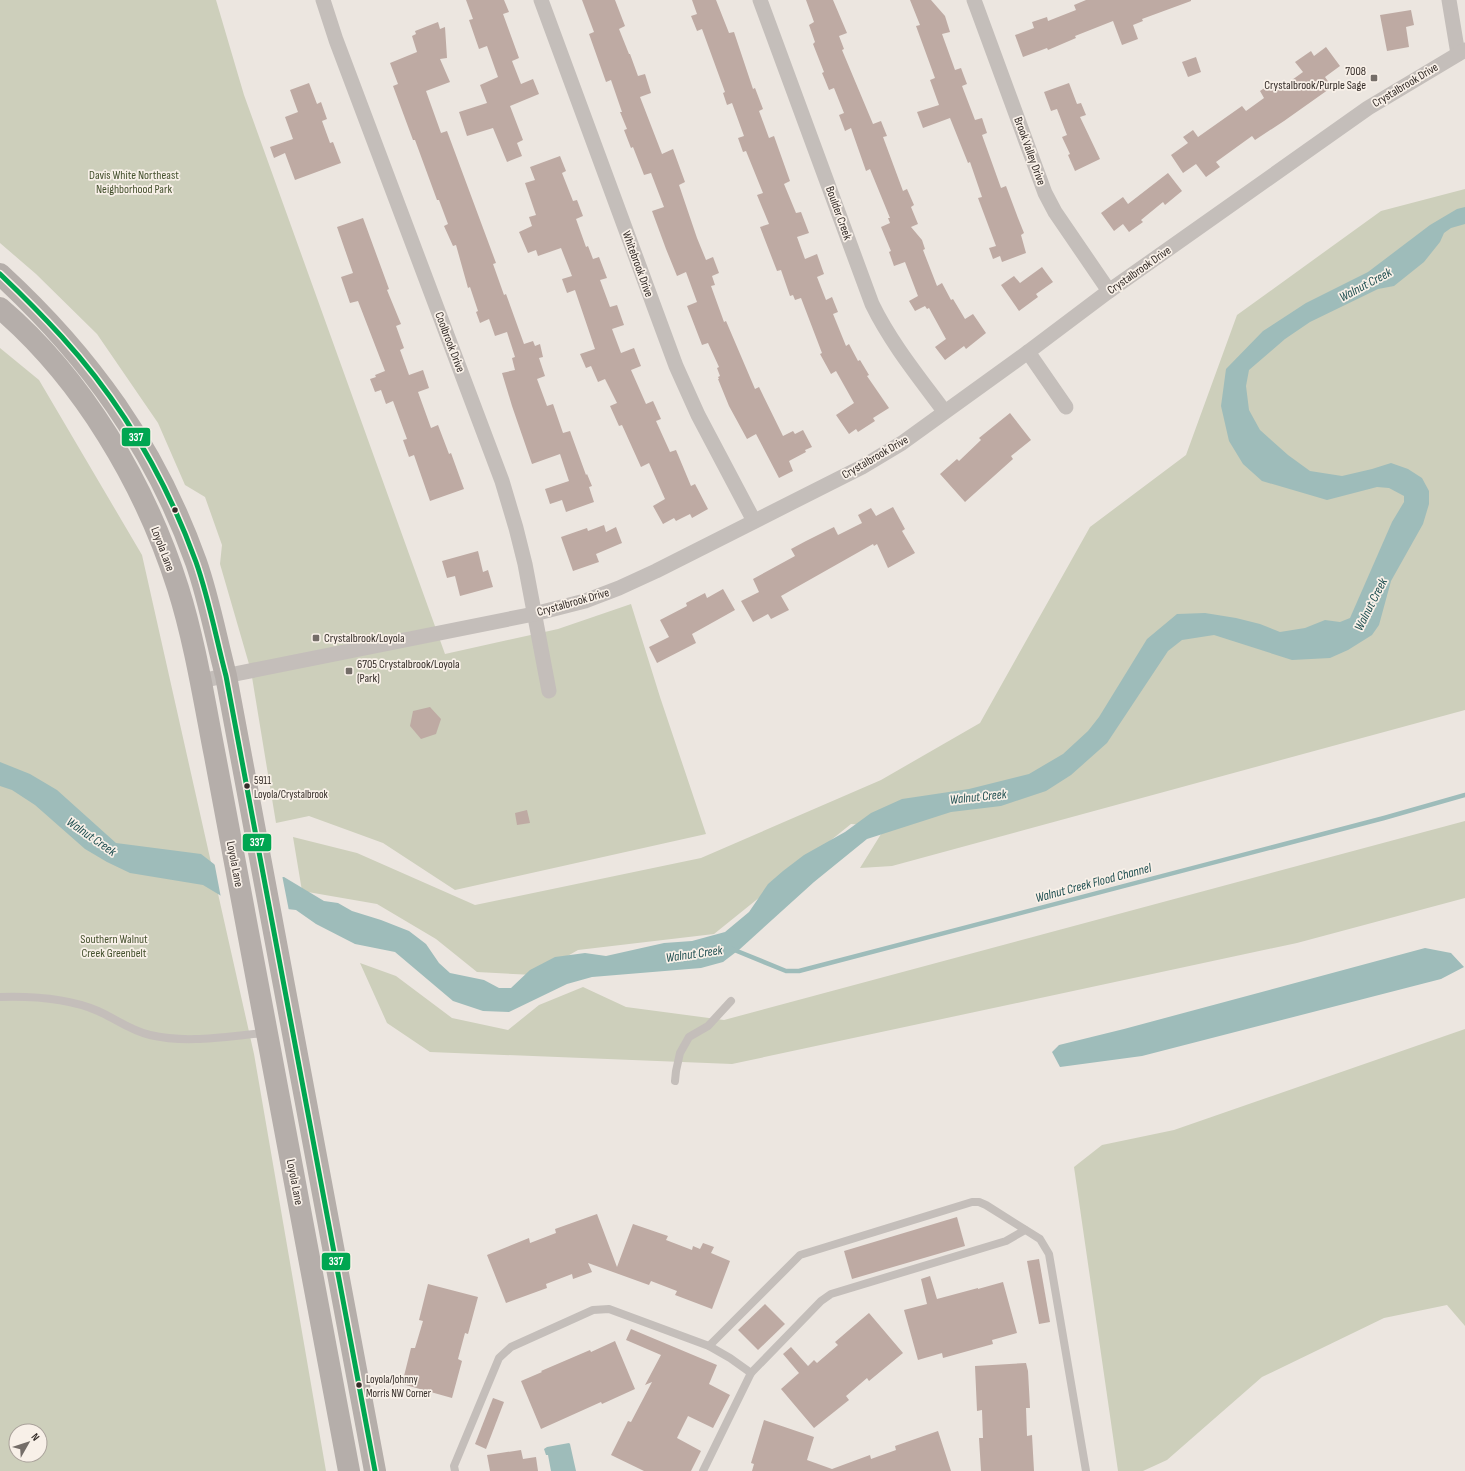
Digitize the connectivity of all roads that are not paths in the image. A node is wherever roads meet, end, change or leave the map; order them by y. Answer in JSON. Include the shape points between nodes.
{"nodes":[{"id":1,"x":323,"y":0,"type":"edge"},
{"id":2,"x":541,"y":0,"type":"edge"},
{"id":3,"x":760,"y":0,"type":"edge"},
{"id":4,"x":1449,"y":0,"type":"edge"},
{"id":5,"x":976,"y":1,"type":"edge"},
{"id":6,"x":1462,"y":52,"type":"edge"},
{"id":7,"x":0,"y":274,"type":"edge"},
{"id":8,"x":1109,"y":291,"type":"junction"},
{"id":9,"x":0,"y":308,"type":"edge"},
{"id":10,"x":1028,"y":352,"type":"junction"},
{"id":11,"x":1066,"y":407,"type":"dead end"},
{"id":12,"x":944,"y":411,"type":"junction"},
{"id":13,"x":754,"y":521,"type":"junction"},
{"id":14,"x":534,"y":614,"type":"junction"},
{"id":15,"x":226,"y":676,"type":"junction"},
{"id":16,"x":200,"y":681,"type":"junction"},
{"id":17,"x":549,"y":691,"type":"dead end"},
{"id":18,"x":0,"y":997,"type":"edge"},
{"id":19,"x":731,"y":1001,"type":"dead end"},
{"id":20,"x":292,"y":1030,"type":"junction"},
{"id":21,"x":267,"y":1033,"type":"junction"},
{"id":22,"x":675,"y":1081,"type":"dead end"},
{"id":23,"x":1025,"y":1230,"type":"junction"},
{"id":24,"x":709,"y":1346,"type":"junction"},
{"id":25,"x":750,"y":1374,"type":"junction"},
{"id":26,"x":374,"y":1463,"type":"edge"},
{"id":27,"x":348,"y":1465,"type":"edge"},
{"id":28,"x":454,"y":1468,"type":"edge"},
{"id":29,"x":703,"y":1471,"type":"edge"},
{"id":30,"x":1086,"y":1471,"type":"edge"}],
"edges":[{"from":1,"to":14,"type":"street","name":"Coolbrook Drive","via":[[502,481],[525,564]]},
{"from":2,"to":13,"type":"street","name":"Whitebrook Drive","via":[[676,366],[698,415]]},
{"from":3,"to":12,"type":"street","name":"Boulder Creek","via":[[872,304],[896,346]]},
{"from":4,"to":6,"type":"street"},
{"from":5,"to":8,"type":"street","name":"Brook Valley Drive","via":[[1045,193]]},
{"from":6,"to":8,"type":"street","name":"Crystalbrook Drive","via":[[1368,108]]},
{"from":7,"to":15,"type":"main road","name":"Loyola Lane","via":[[54,328],[94,374],[152,464],[196,562]]},
{"from":8,"to":10,"type":"street","name":"Crystalbrook Drive"},
{"from":9,"to":16,"type":"main road","name":"Loyola Lane","via":[[44,352],[78,394],[110,440],[138,490],[160,538],[178,589]]},
{"from":10,"to":11,"type":"street"},
{"from":10,"to":12,"type":"street","name":"Crystalbrook Drive"},
{"from":12,"to":13,"type":"street","name":"Crystalbrook Drive","via":[[902,443],[862,467]]},
{"from":13,"to":14,"type":"street","name":"Crystalbrook Drive","via":[[619,588],[585,601]]},
{"from":14,"to":15,"type":"street","name":"Crystalbrook Drive"},
{"from":14,"to":17,"type":"street","name":"Coolbrook Drive"},
{"from":15,"to":16,"type":"street","name":"Crystalbrook Drive"},
{"from":15,"to":20,"type":"main road","name":"Loyola Lane"},
{"from":16,"to":21,"type":"main road","name":"Loyola Lane"},
{"from":18,"to":21,"type":"lane","via":[[18,996],[67,1001],[98,1011],[133,1030],[173,1038]]},
{"from":19,"to":22,"type":"lane","via":[[708,1026],[689,1037],[680,1053]]},
{"from":20,"to":21,"type":"main road"},
{"from":20,"to":26,"type":"main road","name":"Loyola Lane"},
{"from":21,"to":27,"type":"main road","name":"Loyola Lane"},
{"from":23,"to":24,"type":"lane","via":[[986,1205],[972,1202],[804,1253]]},
{"from":23,"to":25,"type":"lane","via":[[1006,1241],[831,1294],[821,1301]]},
{"from":23,"to":30,"type":"lane","via":[[1040,1239],[1049,1254]]},
{"from":24,"to":25,"type":"lane"},
{"from":24,"to":28,"type":"lane","via":[[609,1309],[593,1310],[511,1347],[499,1358]]},
{"from":25,"to":29,"type":"lane"},
{"from":26,"to":27,"type":"main road"}]}
